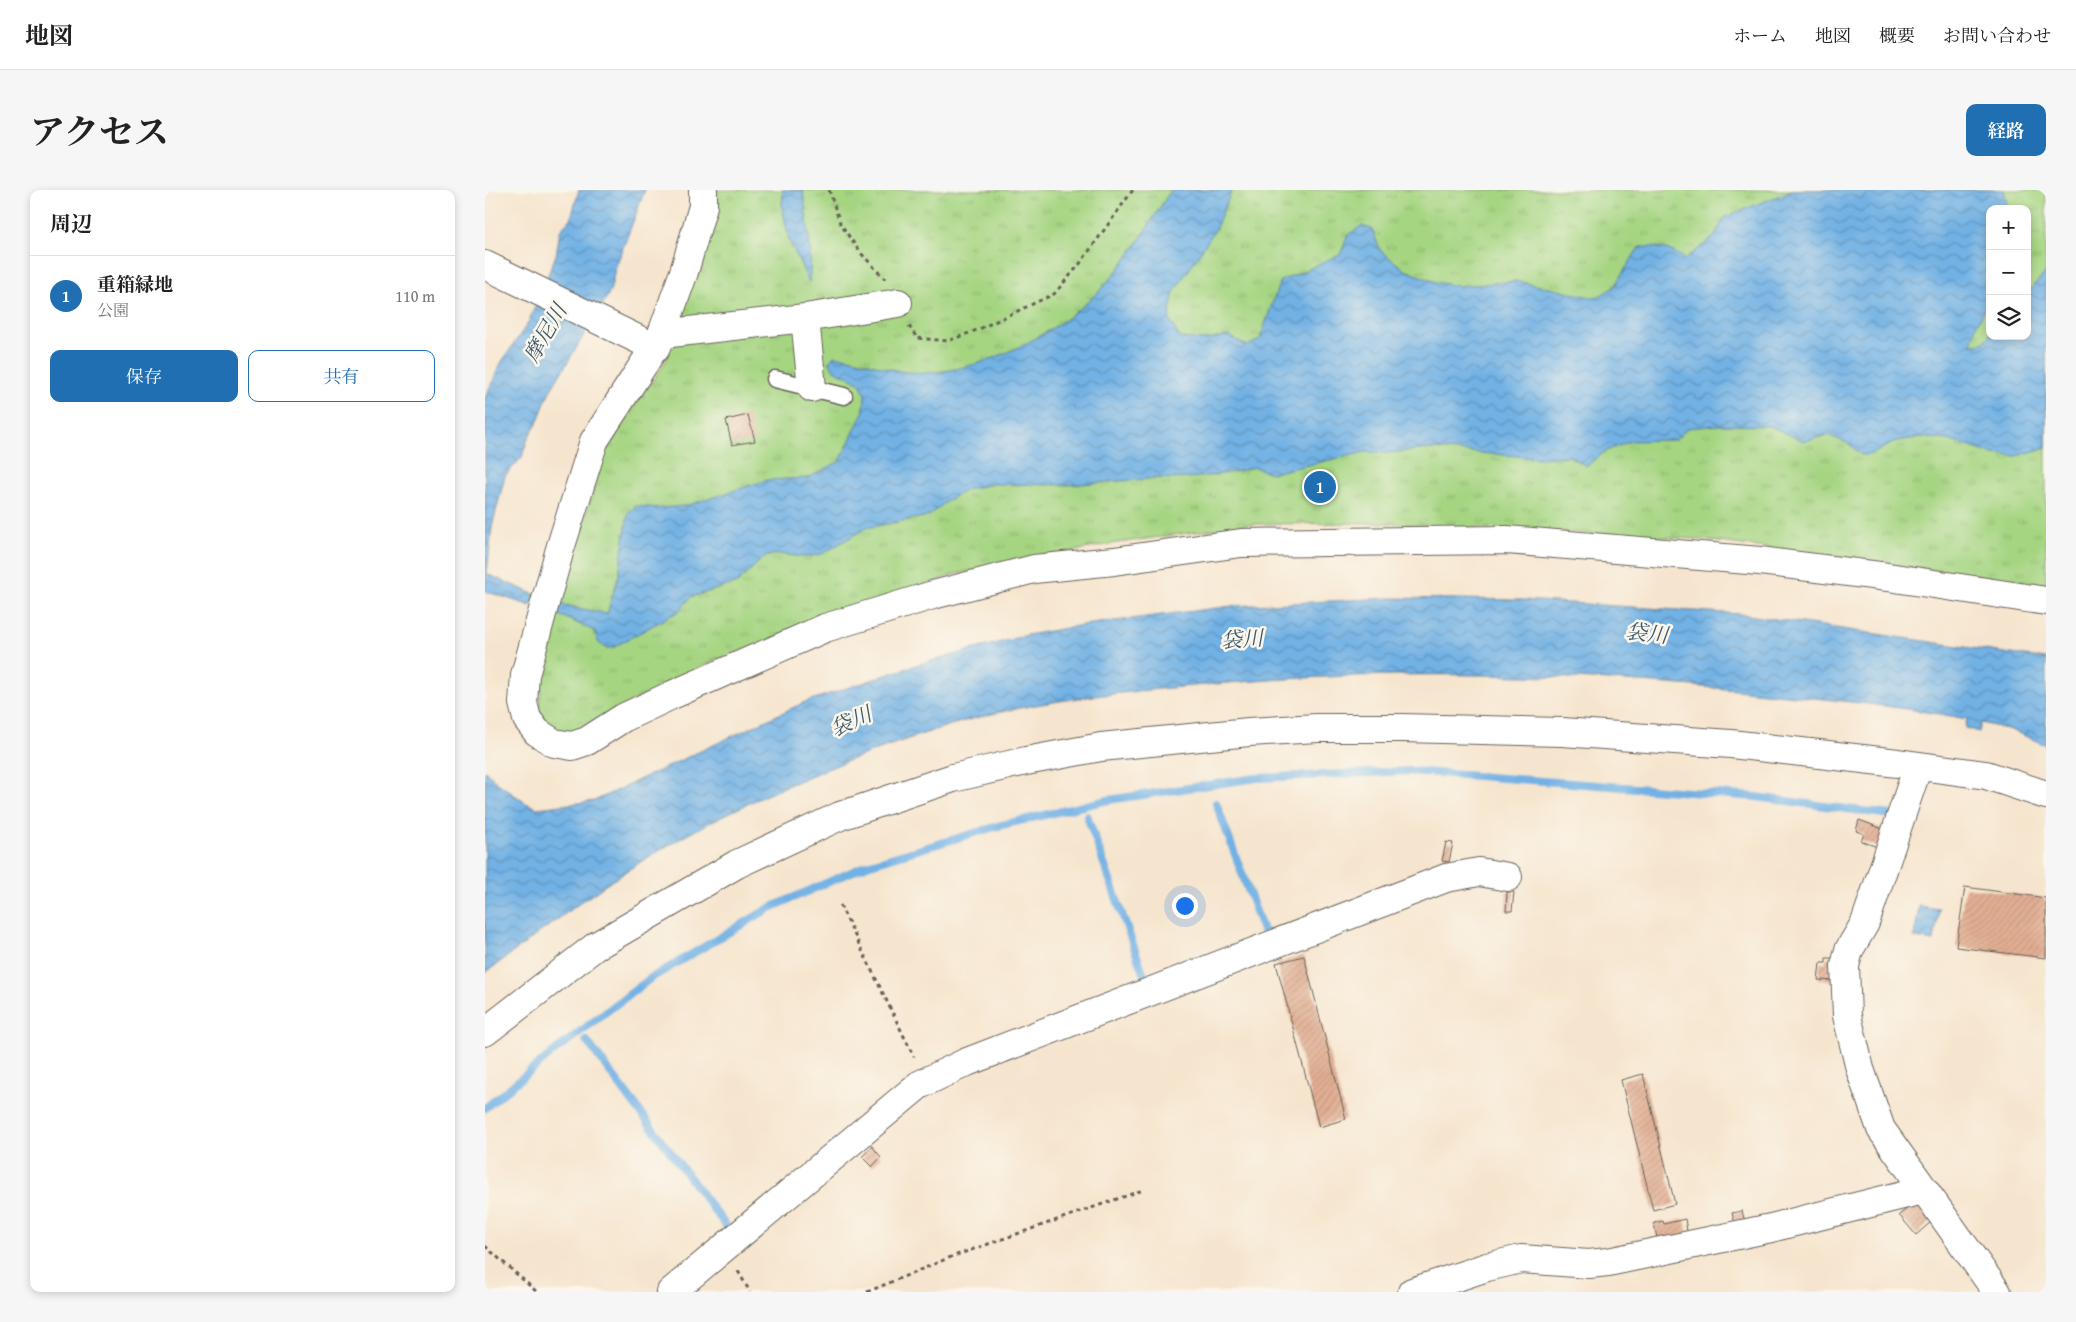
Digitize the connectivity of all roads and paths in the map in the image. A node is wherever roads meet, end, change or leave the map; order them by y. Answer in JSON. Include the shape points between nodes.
{"nodes":[{"id":1,"x":703,"y":190,"type":"edge"},
{"id":2,"x":829,"y":190,"type":"edge"},
{"id":3,"x":1133,"y":190,"type":"edge"},
{"id":4,"x":488,"y":266,"type":"edge"},
{"id":5,"x":898,"y":303,"type":"junction"},
{"id":6,"x":805,"y":318,"type":"junction"},
{"id":7,"x":659,"y":341,"type":"junction"},
{"id":8,"x":775,"y":378,"type":"dead end"},
{"id":9,"x":812,"y":388,"type":"junction"},
{"id":10,"x":843,"y":396,"type":"dead end"},
{"id":11,"x":2046,"y":601,"type":"edge"},
{"id":12,"x":1919,"y":766,"type":"junction"},
{"id":13,"x":2046,"y":795,"type":"edge"},
{"id":14,"x":1508,"y":877,"type":"dead end"},
{"id":15,"x":840,"y":905,"type":"dead end"},
{"id":16,"x":485,"y":1032,"type":"edge"},
{"id":17,"x":915,"y":1060,"type":"dead end"},
{"id":18,"x":1143,"y":1190,"type":"dead end"},
{"id":19,"x":1923,"y":1190,"type":"junction"},
{"id":20,"x":485,"y":1246,"type":"edge"},
{"id":21,"x":537,"y":1292,"type":"edge"},
{"id":22,"x":671,"y":1292,"type":"edge"},
{"id":23,"x":867,"y":1292,"type":"edge"},
{"id":24,"x":1412,"y":1292,"type":"edge"},
{"id":25,"x":1997,"y":1292,"type":"edge"}],
"edges":[{"from":1,"to":7,"type":"street","via":[[703,206],[685,272]]},
{"from":2,"to":5,"type":"path","via":[[840,223],[859,250],[889,282]]},
{"from":3,"to":5,"type":"path","via":[[1054,294],[1021,310],[947,341],[917,338]]},
{"from":4,"to":7,"type":"street","via":[[623,332]]},
{"from":5,"to":6,"type":"street"},
{"from":6,"to":7,"type":"street"},
{"from":6,"to":9,"type":"street"},
{"from":7,"to":11,"type":"street","via":[[594,442],[525,676],[523,703],[527,719],[537,732],[554,743],[572,746],[587,741],[623,718],[825,628],[933,595],[1034,569],[1241,543],[1507,540],[1760,561]]},
{"from":8,"to":9,"type":"lane"},
{"from":9,"to":10,"type":"lane"},
{"from":12,"to":13,"type":"street","via":[[1986,775]]},
{"from":12,"to":16,"type":"street","via":[[1731,744],[1562,732],[1402,728],[1249,732],[1091,748],[953,778],[840,816],[745,860],[596,946]]},
{"from":12,"to":19,"type":"street","via":[[1865,923],[1849,950],[1845,966],[1847,1016],[1881,1130]]},
{"from":14,"to":22,"type":"street","via":[[1479,872],[1446,878],[967,1062],[919,1085]]},
{"from":15,"to":17,"type":"path"},
{"from":18,"to":23,"type":"path","via":[[951,1257]]},
{"from":19,"to":24,"type":"street","via":[[1771,1228],[1609,1262],[1589,1264],[1521,1259]]},
{"from":19,"to":25,"type":"street"},
{"from":20,"to":21,"type":"path"}]}
